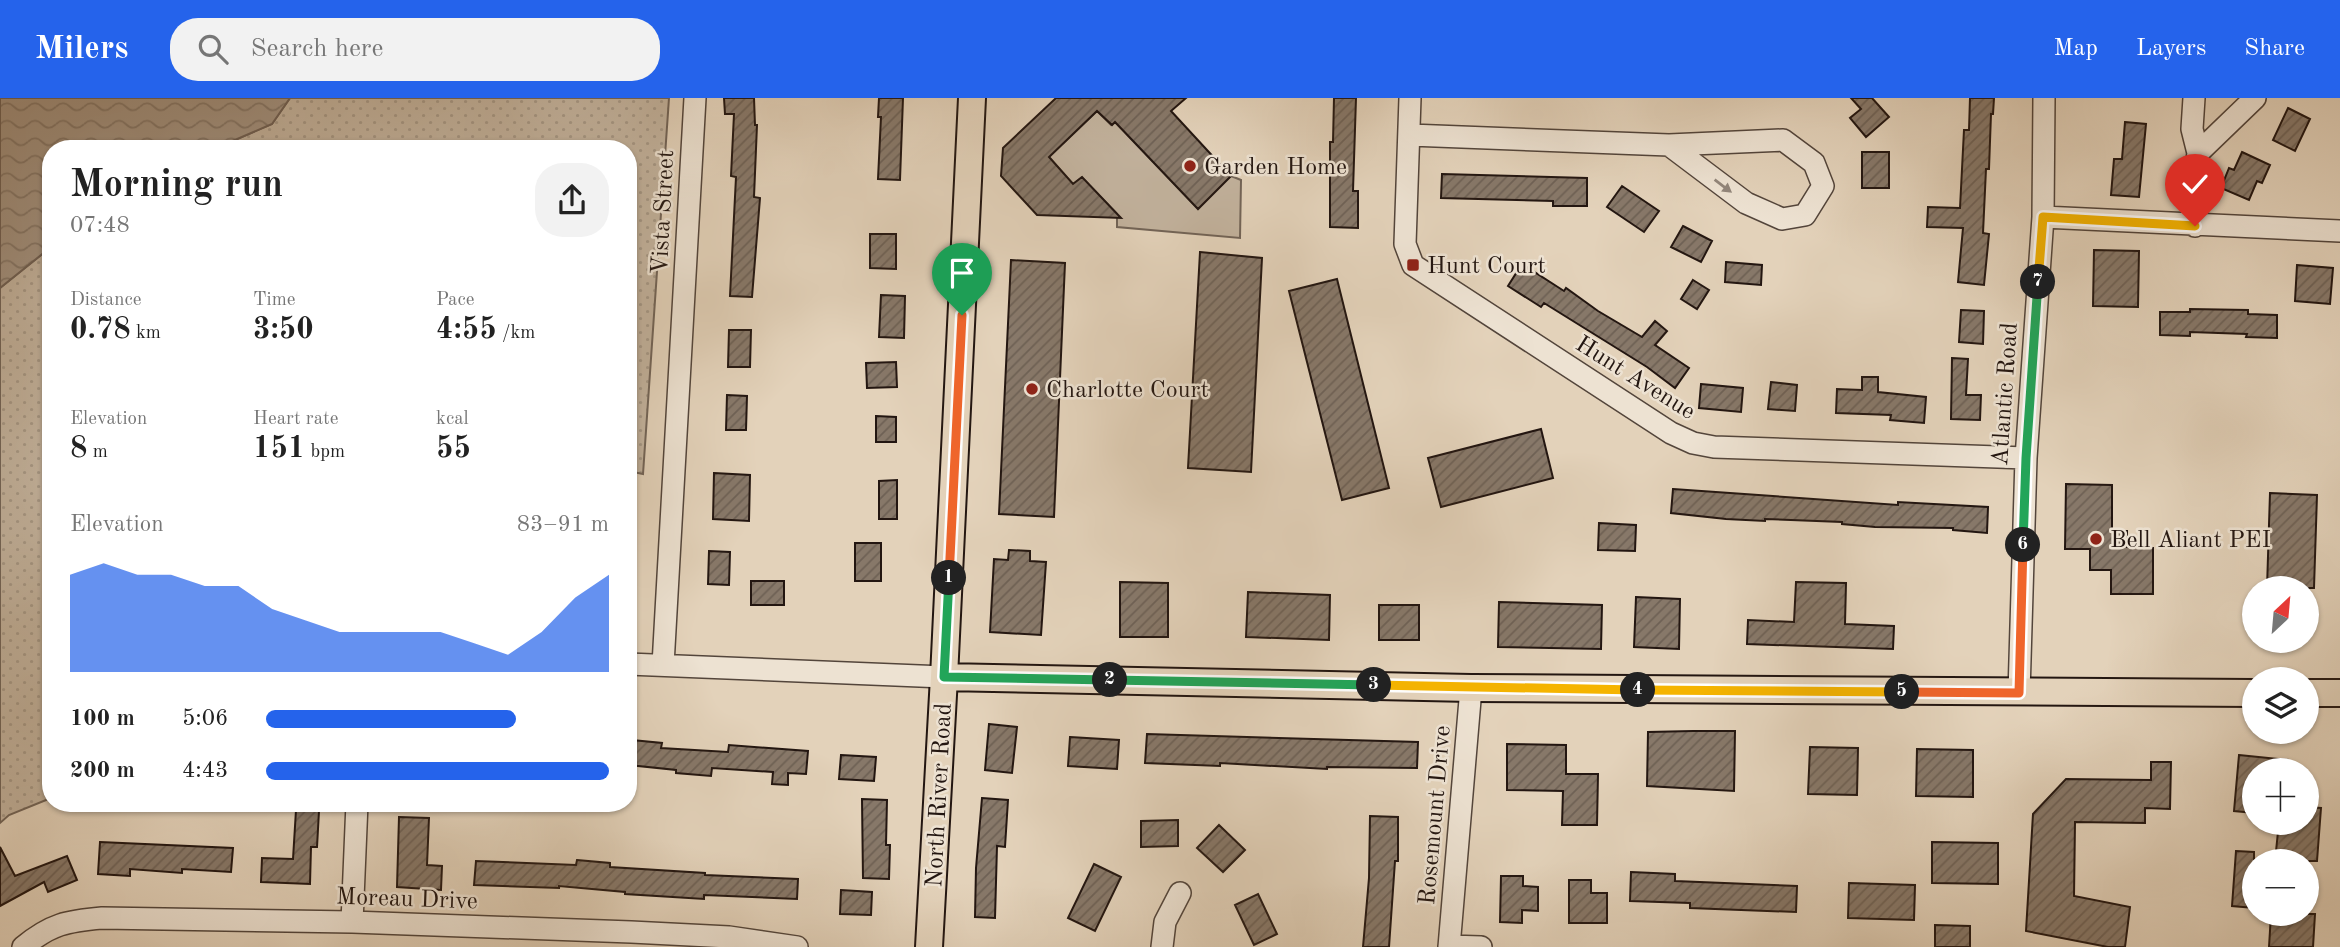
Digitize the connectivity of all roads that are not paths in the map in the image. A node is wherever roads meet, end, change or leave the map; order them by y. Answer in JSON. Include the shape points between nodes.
{"nodes":[{"id":1,"x":695,"y":98,"type":"edge"},
{"id":2,"x":972,"y":98,"type":"edge"},
{"id":3,"x":1410,"y":98,"type":"edge"},
{"id":4,"x":2044,"y":98,"type":"edge"},
{"id":5,"x":2194,"y":98,"type":"edge"},
{"id":6,"x":2255,"y":98,"type":"edge"},
{"id":7,"x":1410,"y":135,"type":"junction"},
{"id":8,"x":1669,"y":145,"type":"junction"},
{"id":9,"x":2198,"y":153,"type":"junction"},
{"id":10,"x":2043,"y":217,"type":"junction"},
{"id":11,"x":2195,"y":226,"type":"junction"},
{"id":12,"x":2340,"y":231,"type":"edge"},
{"id":13,"x":2026,"y":458,"type":"junction"},
{"id":14,"x":637,"y":664,"type":"edge"},
{"id":15,"x":663,"y":665,"type":"junction"},
{"id":16,"x":944,"y":677,"type":"junction"},
{"id":17,"x":1471,"y":688,"type":"junction"},
{"id":18,"x":2019,"y":693,"type":"junction"},
{"id":19,"x":2242,"y":693,"type":"edge"},
{"id":20,"x":2319,"y":693,"type":"edge"},
{"id":21,"x":2340,"y":693,"type":"edge"},
{"id":22,"x":357,"y":812,"type":"edge"},
{"id":23,"x":1180,"y":893,"type":"dead end"},
{"id":24,"x":352,"y":922,"type":"junction"},
{"id":25,"x":630,"y":940,"type":"edge"},
{"id":26,"x":1449,"y":946,"type":"edge"},
{"id":27,"x":23,"y":947,"type":"edge"},
{"id":28,"x":797,"y":947,"type":"edge"},
{"id":29,"x":929,"y":947,"type":"edge"},
{"id":30,"x":1162,"y":947,"type":"edge"},
{"id":31,"x":1481,"y":947,"type":"edge"}],
"edges":[{"from":1,"to":15,"type":"street","name":"Vista Street"},
{"from":2,"to":16,"type":"main road","name":"North River Road"},
{"from":3,"to":7,"type":"street","name":"Hunt Avenue"},
{"from":4,"to":10,"type":"street","name":"Atlantic Road"},
{"from":5,"to":9,"type":"street","via":[[2192,129]]},
{"from":6,"to":9,"type":"street"},
{"from":7,"to":8,"type":"street"},
{"from":7,"to":13,"type":"street","name":"Hunt Avenue","via":[[1405,244],[1413,265],[1671,433],[1714,447]]},
{"from":8,"to":8,"type":"street","one_way":true,"via":[[1746,203],[1782,219],[1805,215],[1823,186],[1814,163],[1783,140]]},
{"from":9,"to":11,"type":"street"},
{"from":10,"to":11,"type":"street"},
{"from":10,"to":13,"type":"street","name":"Atlantic Road"},
{"from":11,"to":12,"type":"street"},
{"from":13,"to":18,"type":"street","name":"Atlantic Road"},
{"from":14,"to":15,"type":"street"},
{"from":15,"to":16,"type":"street"},
{"from":16,"to":17,"type":"main road"},
{"from":16,"to":29,"type":"main road","name":"North River Road"},
{"from":17,"to":18,"type":"main road"},
{"from":17,"to":26,"type":"street","name":"Rosemount Drive"},
{"from":18,"to":19,"type":"main road"},
{"from":20,"to":21,"type":"main road"},
{"from":22,"to":24,"type":"street"},
{"from":23,"to":30,"type":"street","via":[[1165,922]]},
{"from":24,"to":25,"type":"street","name":"Moreau Drive"},
{"from":24,"to":27,"type":"street","name":"Moreau Drive","via":[[102,918],[43,930]]},
{"from":25,"to":28,"type":"street","name":"Moreau Drive","via":[[729,937]]},
{"from":26,"to":31,"type":"street"}]}
